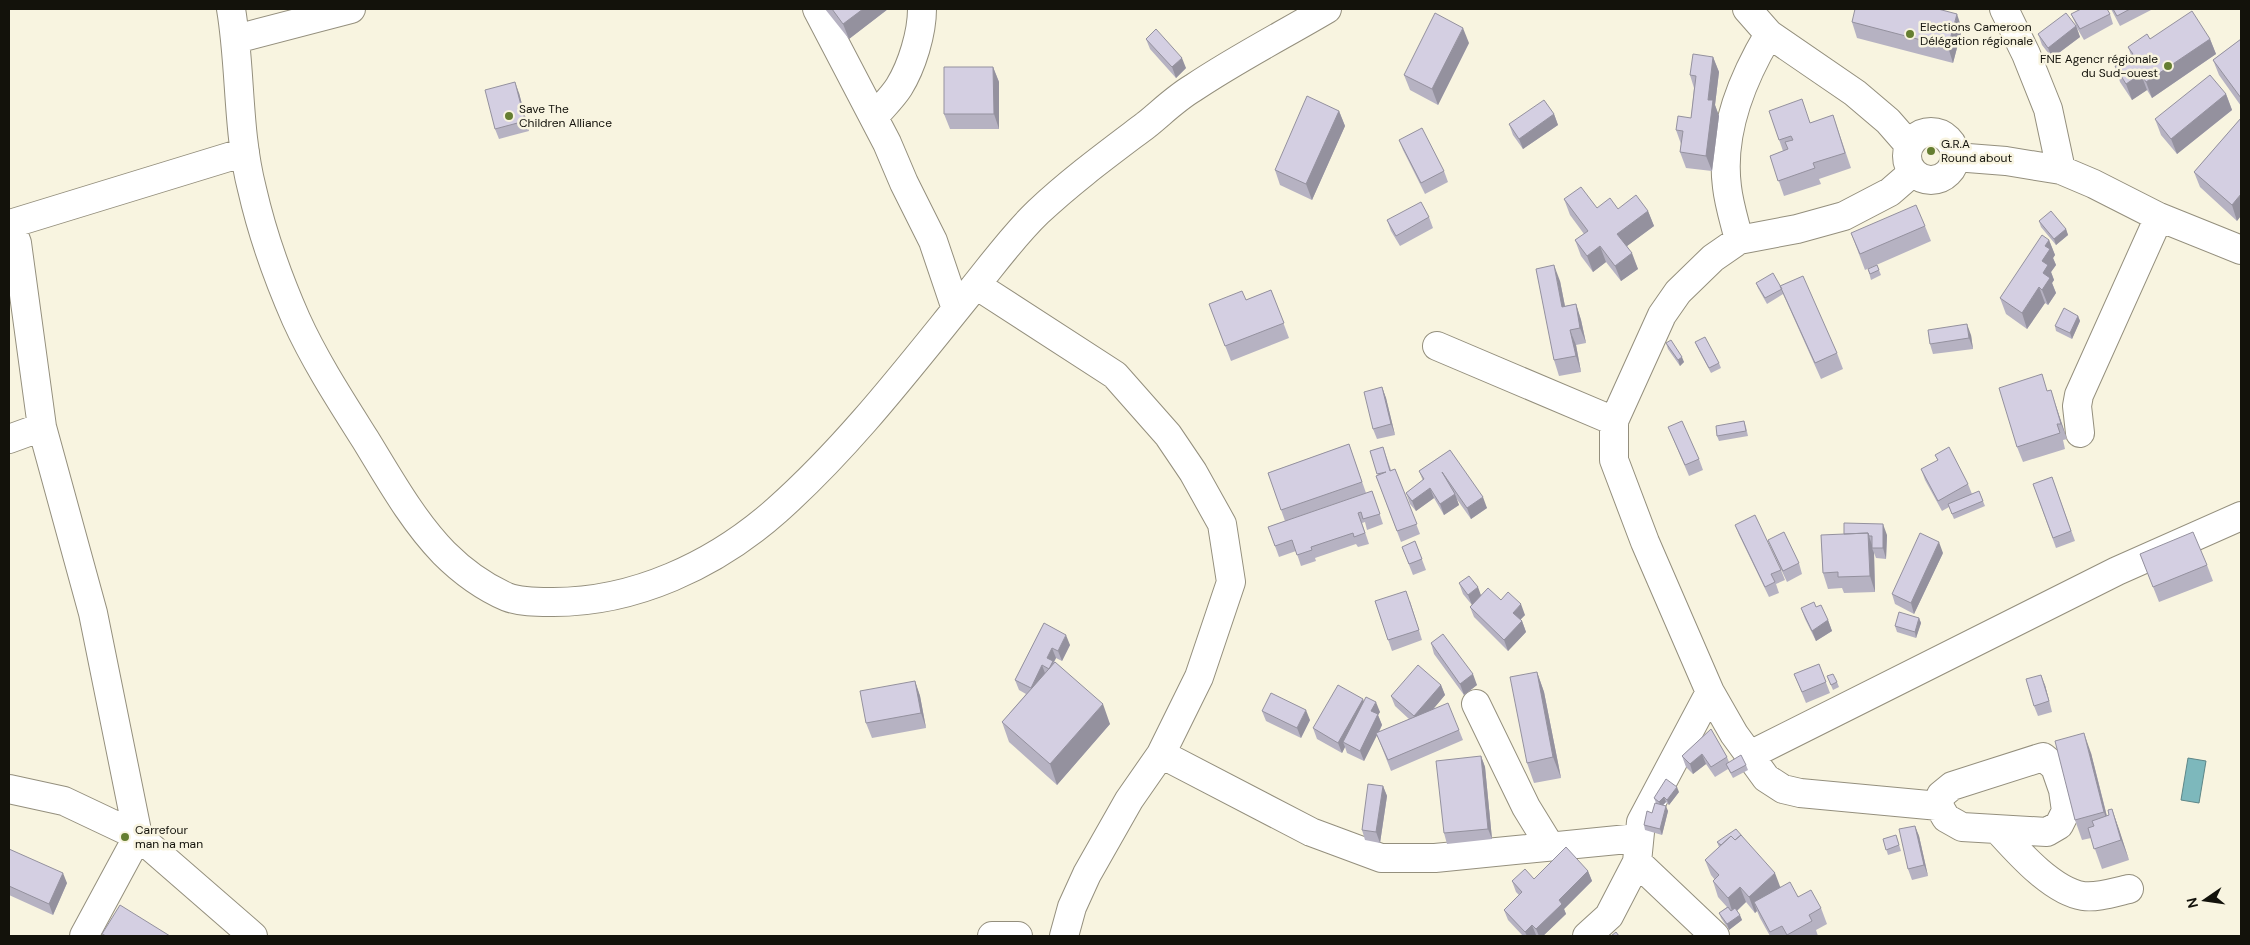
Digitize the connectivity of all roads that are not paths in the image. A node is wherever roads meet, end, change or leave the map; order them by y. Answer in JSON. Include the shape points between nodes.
{"nodes":[{"id":1,"x":231,"y":9,"type":"edge"},
{"id":2,"x":351,"y":9,"type":"edge"},
{"id":3,"x":817,"y":9,"type":"edge"},
{"id":4,"x":922,"y":9,"type":"edge"},
{"id":5,"x":1327,"y":9,"type":"edge"},
{"id":6,"x":1747,"y":9,"type":"edge"},
{"id":7,"x":2004,"y":9,"type":"edge"},
{"id":8,"x":1769,"y":34,"type":"junction"},
{"id":9,"x":236,"y":39,"type":"junction"},
{"id":10,"x":874,"y":117,"type":"junction"},
{"id":11,"x":1909,"y":145,"type":"junction"},
{"id":12,"x":245,"y":152,"type":"junction"},
{"id":13,"x":1955,"y":157,"type":"junction"},
{"id":14,"x":2061,"y":170,"type":"junction"},
{"id":15,"x":1913,"y":172,"type":"junction"},
{"id":16,"x":2159,"y":217,"type":"junction"},
{"id":17,"x":9,"y":224,"type":"edge"},
{"id":18,"x":1739,"y":240,"type":"junction"},
{"id":19,"x":2241,"y":250,"type":"edge"},
{"id":20,"x":976,"y":285,"type":"junction"},
{"id":21,"x":956,"y":309,"type":"junction"},
{"id":22,"x":1437,"y":346,"type":"dead end"},
{"id":23,"x":1614,"y":422,"type":"junction"},
{"id":24,"x":42,"y":427,"type":"junction"},
{"id":25,"x":2080,"y":433,"type":"dead end"},
{"id":26,"x":9,"y":439,"type":"edge"},
{"id":27,"x":2241,"y":516,"type":"edge"},
{"id":28,"x":1710,"y":692,"type":"junction"},
{"id":29,"x":1476,"y":704,"type":"dead end"},
{"id":30,"x":1161,"y":754,"type":"junction"},
{"id":31,"x":1750,"y":755,"type":"junction"},
{"id":32,"x":9,"y":789,"type":"edge"},
{"id":33,"x":1939,"y":806,"type":"junction"},
{"id":34,"x":1998,"y":830,"type":"junction"},
{"id":35,"x":138,"y":836,"type":"junction"},
{"id":36,"x":1550,"y":846,"type":"junction"},
{"id":37,"x":1638,"y":850,"type":"junction"},
{"id":38,"x":2129,"y":889,"type":"dead end"},
{"id":39,"x":84,"y":936,"type":"edge"},
{"id":40,"x":253,"y":936,"type":"edge"},
{"id":41,"x":992,"y":936,"type":"edge"},
{"id":42,"x":1018,"y":936,"type":"edge"},
{"id":43,"x":1064,"y":936,"type":"edge"},
{"id":44,"x":1587,"y":936,"type":"edge"},
{"id":45,"x":1715,"y":936,"type":"edge"}],
"edges":[{"from":1,"to":9,"type":"street"},
{"from":2,"to":9,"type":"street"},
{"from":3,"to":10,"type":"street"},
{"from":4,"to":10,"type":"street","via":[[922,20],[899,87]]},
{"from":5,"to":20,"type":"street","via":[[1191,89],[1104,156],[1039,211]]},
{"from":6,"to":8,"type":"street"},
{"from":7,"to":14,"type":"street","via":[[2048,109]]},
{"from":8,"to":11,"type":"street","via":[[1856,93]]},
{"from":8,"to":18,"type":"street","via":[[1747,75],[1727,147],[1727,186]]},
{"from":9,"to":12,"type":"street"},
{"from":10,"to":21,"type":"street","via":[[933,241]]},
{"from":11,"to":13,"type":"street","via":[[1915,137],[1932,131],[1942,133],[1954,148]]},
{"from":11,"to":15,"type":"street","via":[[1906,154]]},
{"from":12,"to":17,"type":"street"},
{"from":12,"to":21,"type":"street","via":[[261,225],[294,314],[339,397],[434,542],[479,582],[510,598],[533,602],[600,599],[640,589],[695,568],[776,511],[862,423]]},
{"from":13,"to":14,"type":"street"},
{"from":13,"to":15,"type":"street","via":[[1953,166],[1939,179],[1920,178]]},
{"from":14,"to":16,"type":"street"},
{"from":15,"to":18,"type":"street","via":[[1890,192],[1844,216]]},
{"from":16,"to":19,"type":"street"},
{"from":16,"to":25,"type":"street","via":[[2079,395]]},
{"from":17,"to":24,"type":"street","via":[[17,243]]},
{"from":18,"to":23,"type":"street","via":[[1713,258],[1678,292],[1650,338],[1646,355]]},
{"from":20,"to":21,"type":"street"},
{"from":20,"to":30,"type":"street","via":[[1115,375],[1168,436],[1222,524],[1231,582],[1200,677]]},
{"from":22,"to":23,"type":"street"},
{"from":23,"to":28,"type":"street","via":[[1614,460],[1645,542]]},
{"from":24,"to":26,"type":"street"},
{"from":24,"to":35,"type":"street","via":[[93,612]]},
{"from":27,"to":31,"type":"street","via":[[2117,571]]},
{"from":28,"to":31,"type":"street"},
{"from":28,"to":37,"type":"street","via":[[1641,822]]},
{"from":29,"to":36,"type":"street","via":[[1526,807]]},
{"from":30,"to":36,"type":"street","via":[[1311,832],[1381,858],[1434,858]]},
{"from":30,"to":43,"type":"street","via":[[1125,806],[1087,874]]},
{"from":31,"to":33,"type":"street","via":[[1766,778],[1783,789]]},
{"from":32,"to":35,"type":"street","via":[[64,801]]},
{"from":33,"to":34,"type":"street","via":[[1946,818],[1962,827]]},
{"from":33,"to":34,"type":"street","via":[[1941,795],[1952,786],[2043,757],[2054,767],[2063,790],[2066,811],[2059,825],[2047,832]]},
{"from":34,"to":38,"type":"street","via":[[2019,854],[2066,890],[2083,896]]},
{"from":35,"to":39,"type":"street"},
{"from":35,"to":40,"type":"street"},
{"from":36,"to":37,"type":"street"},
{"from":37,"to":44,"type":"street","via":[[1608,916]]},
{"from":37,"to":45,"type":"street"},
{"from":41,"to":42,"type":"street"}]}
